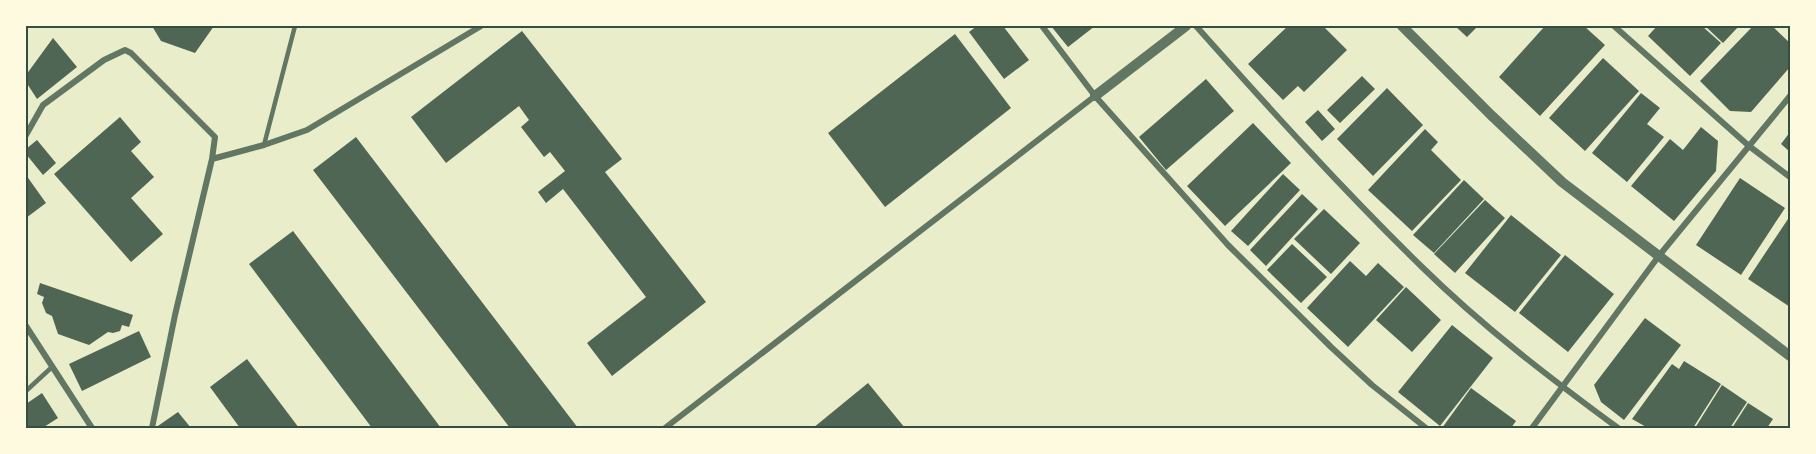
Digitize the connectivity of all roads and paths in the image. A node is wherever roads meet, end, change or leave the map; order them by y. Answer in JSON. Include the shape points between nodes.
{"nodes":[{"id":1,"x":296,"y":26,"type":"edge"},
{"id":2,"x":481,"y":26,"type":"edge"},
{"id":3,"x":1042,"y":26,"type":"edge"},
{"id":4,"x":1186,"y":26,"type":"edge"},
{"id":5,"x":1196,"y":26,"type":"edge"},
{"id":6,"x":1402,"y":26,"type":"edge"},
{"id":7,"x":1614,"y":26,"type":"edge"},
{"id":8,"x":1095,"y":96,"type":"junction"},
{"id":9,"x":1791,"y":96,"type":"edge"},
{"id":10,"x":26,"y":135,"type":"edge"},
{"id":11,"x":264,"y":145,"type":"junction"},
{"id":12,"x":1749,"y":146,"type":"junction"},
{"id":13,"x":212,"y":159,"type":"junction"},
{"id":14,"x":1791,"y":177,"type":"edge"},
{"id":15,"x":1658,"y":257,"type":"junction"},
{"id":16,"x":26,"y":326,"type":"edge"},
{"id":17,"x":1791,"y":356,"type":"edge"},
{"id":18,"x":52,"y":367,"type":"junction"},
{"id":19,"x":1563,"y":388,"type":"junction"},
{"id":20,"x":26,"y":391,"type":"edge"},
{"id":21,"x":92,"y":429,"type":"edge"},
{"id":22,"x":152,"y":429,"type":"edge"},
{"id":23,"x":665,"y":429,"type":"edge"},
{"id":24,"x":1426,"y":429,"type":"edge"},
{"id":25,"x":1532,"y":429,"type":"edge"},
{"id":26,"x":1618,"y":429,"type":"edge"}],
"edges":[{"from":1,"to":11,"type":"lane"},
{"from":2,"to":11,"type":"street","via":[[307,130]]},
{"from":3,"to":8,"type":"street"},
{"from":4,"to":8,"type":"street"},
{"from":5,"to":19,"type":"street","via":[[1272,112],[1423,268]]},
{"from":6,"to":15,"type":"street","via":[[1562,182]]},
{"from":7,"to":12,"type":"street"},
{"from":8,"to":23,"type":"street"},
{"from":8,"to":24,"type":"street","via":[[1279,297],[1372,385]]},
{"from":9,"to":12,"type":"street"},
{"from":10,"to":13,"type":"street","via":[[43,105],[104,60],[125,50],[213,133],[216,143]]},
{"from":11,"to":13,"type":"street"},
{"from":12,"to":14,"type":"street"},
{"from":12,"to":15,"type":"street"},
{"from":13,"to":22,"type":"street"},
{"from":15,"to":17,"type":"street"},
{"from":15,"to":19,"type":"street"},
{"from":16,"to":18,"type":"street"},
{"from":18,"to":20,"type":"lane"},
{"from":18,"to":21,"type":"street"},
{"from":19,"to":25,"type":"street"},
{"from":19,"to":26,"type":"street"}]}
